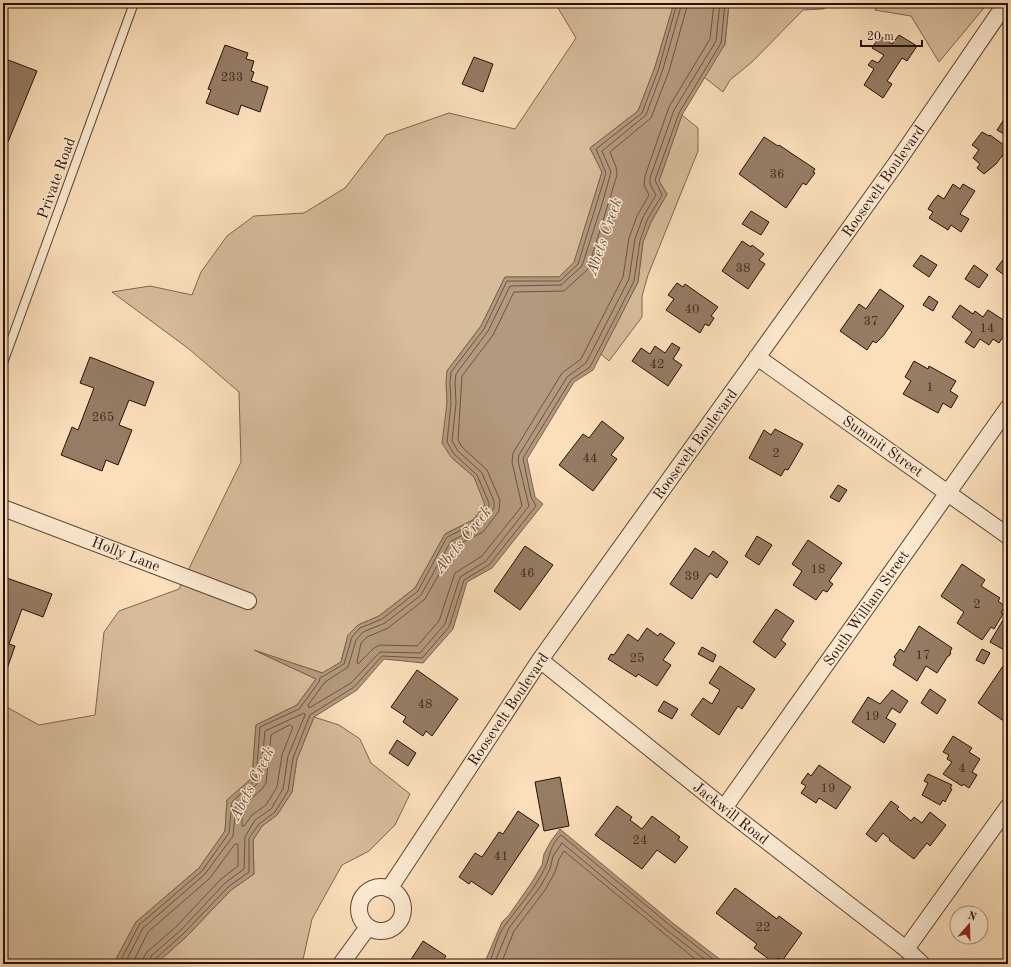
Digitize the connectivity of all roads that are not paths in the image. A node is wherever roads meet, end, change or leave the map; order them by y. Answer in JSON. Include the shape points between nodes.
{"nodes":[{"id":1,"x":134,"y":3,"type":"edge"},
{"id":2,"x":1006,"y":3,"type":"edge"},
{"id":3,"x":757,"y":358,"type":"junction"},
{"id":4,"x":3,"y":364,"type":"edge"},
{"id":5,"x":1008,"y":408,"type":"edge"},
{"id":6,"x":948,"y":492,"type":"junction"},
{"id":7,"x":3,"y":508,"type":"edge"},
{"id":8,"x":1008,"y":536,"type":"edge"},
{"id":9,"x":248,"y":601,"type":"dead end"},
{"id":10,"x":540,"y":660,"type":"junction"},
{"id":11,"x":1008,"y":807,"type":"edge"},
{"id":12,"x":724,"y":808,"type":"junction"},
{"id":13,"x":389,"y":888,"type":"junction"},
{"id":14,"x":368,"y":927,"type":"junction"},
{"id":15,"x":906,"y":949,"type":"junction"},
{"id":16,"x":341,"y":964,"type":"edge"},
{"id":17,"x":922,"y":964,"type":"edge"}],
"edges":[{"from":1,"to":4,"type":"lane","name":"Private Road"},
{"from":2,"to":3,"type":"street","name":"Roosevelt Boulevard","via":[[895,165]]},
{"from":3,"to":6,"type":"street","name":"Summit Street"},
{"from":3,"to":10,"type":"street","name":"Roosevelt Boulevard"},
{"from":5,"to":6,"type":"street","name":"South William Street"},
{"from":6,"to":8,"type":"street","name":"Summit Street"},
{"from":6,"to":12,"type":"street","name":"South William Street"},
{"from":7,"to":9,"type":"street","name":"Holly Lane"},
{"from":10,"to":12,"type":"street","name":"Jackwill Road"},
{"from":10,"to":13,"type":"street","name":"Roosevelt Boulevard"},
{"from":11,"to":15,"type":"street"},
{"from":12,"to":15,"type":"street","name":"Jackwill Road"},
{"from":13,"to":14,"type":"street","via":[[378,887],[368,891],[361,899],[358,909],[361,920]]},
{"from":13,"to":14,"type":"street","via":[[401,901],[403,911],[400,919],[394,927],[386,931]]},
{"from":14,"to":16,"type":"street"},
{"from":15,"to":17,"type":"street","name":"Jackwill Road"}]}
